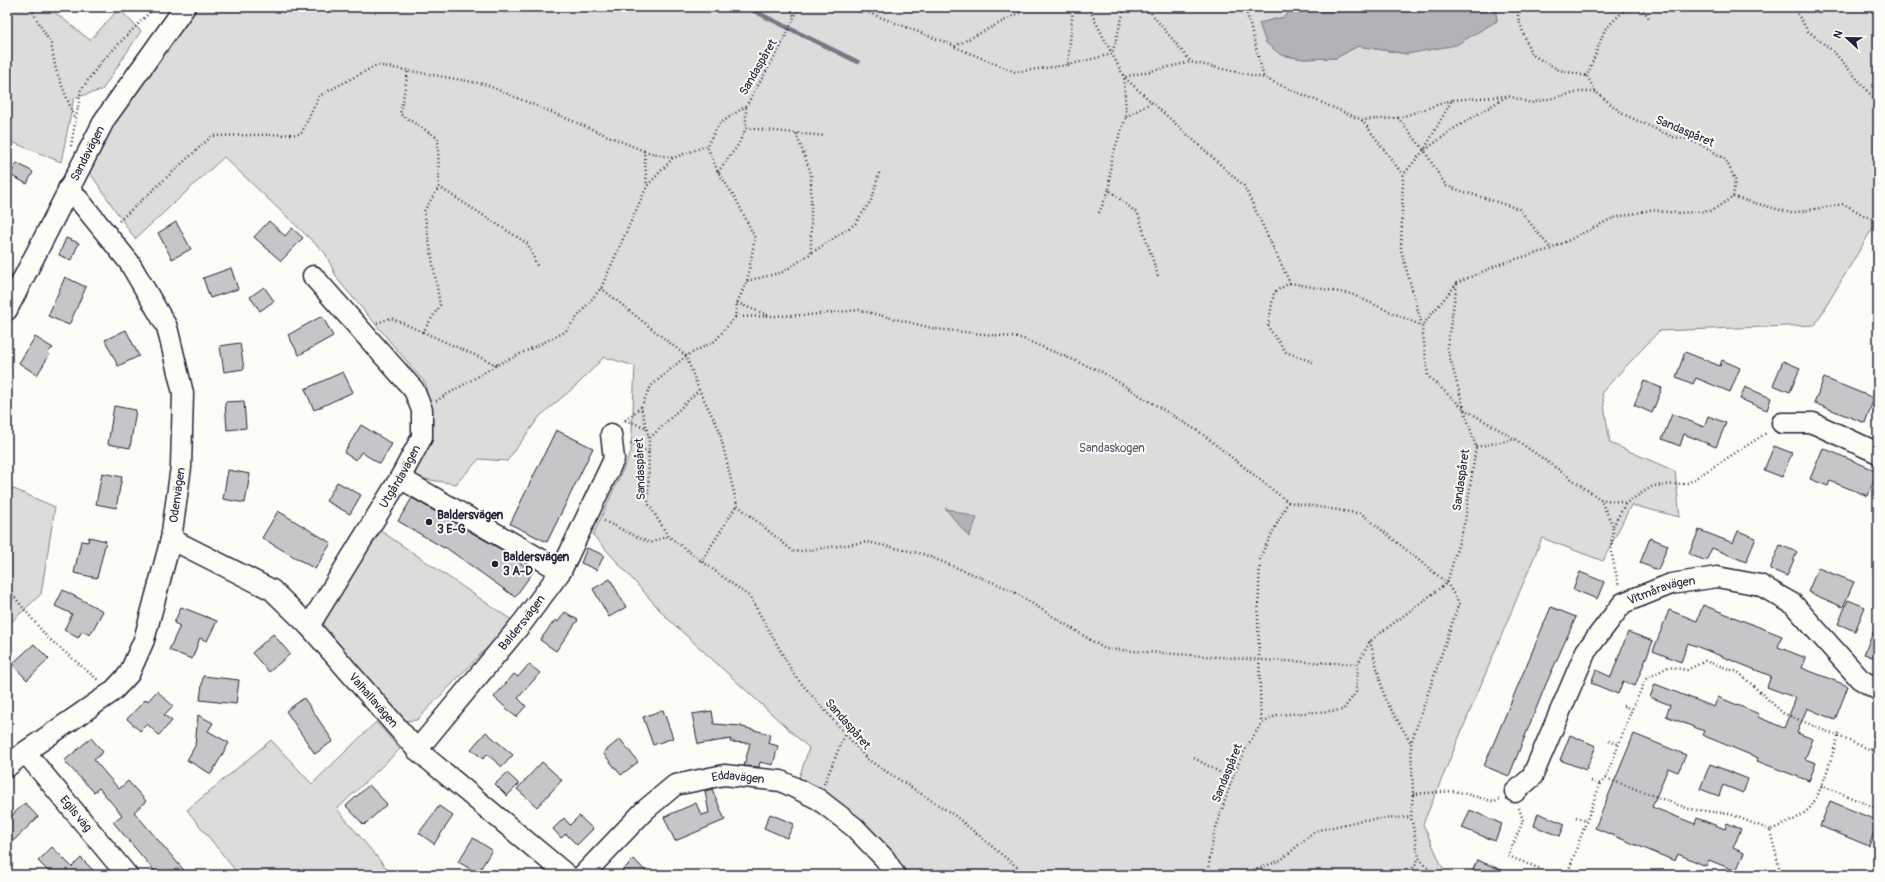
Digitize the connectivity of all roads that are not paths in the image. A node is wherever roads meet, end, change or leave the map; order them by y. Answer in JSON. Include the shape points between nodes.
{"nodes":[{"id":1,"x":185,"y":7,"type":"edge"},
{"id":2,"x":68,"y":189,"type":"junction"},
{"id":3,"x":313,"y":276,"type":"dead end"},
{"id":4,"x":7,"y":310,"type":"edge"},
{"id":5,"x":1782,"y":422,"type":"road end"},
{"id":6,"x":611,"y":434,"type":"road end"},
{"id":7,"x":1878,"y":453,"type":"edge"},
{"id":8,"x":400,"y":478,"type":"junction"},
{"id":9,"x":171,"y":539,"type":"junction"},
{"id":10,"x":561,"y":571,"type":"junction"},
{"id":11,"x":309,"y":626,"type":"junction"},
{"id":12,"x":1878,"y":690,"type":"edge"},
{"id":13,"x":417,"y":750,"type":"junction"},
{"id":14,"x":25,"y":752,"type":"junction"},
{"id":15,"x":7,"y":767,"type":"edge"},
{"id":16,"x":1515,"y":792,"type":"road end"},
{"id":17,"x":127,"y":875,"type":"edge"},
{"id":18,"x":567,"y":875,"type":"edge"},
{"id":19,"x":583,"y":875,"type":"edge"},
{"id":20,"x":895,"y":875,"type":"edge"}],
"edges":[{"from":1,"to":2,"type":"street","name":"Sandavägen","via":[[105,119]]},
{"from":2,"to":4,"type":"street","name":"Sandavägen"},
{"from":2,"to":9,"type":"street","name":"Odenvägen","via":[[129,262],[167,327],[183,393],[181,467]]},
{"from":3,"to":8,"type":"street","name":"Utgårdavägen","via":[[414,390],[422,410],[422,437]]},
{"from":5,"to":7,"type":"street","via":[[1813,423]]},
{"from":6,"to":10,"type":"street","name":"Baldersvägen","via":[[614,460]]},
{"from":8,"to":10,"type":"street"},
{"from":8,"to":11,"type":"street","name":"Utgårdavägen"},
{"from":9,"to":11,"type":"street","name":"Valhallavägen","via":[[272,590]]},
{"from":9,"to":14,"type":"street","name":"Odenvägen","via":[[144,640],[129,674],[112,692]]},
{"from":10,"to":13,"type":"street","name":"Baldersvägen","via":[[523,622]]},
{"from":11,"to":13,"type":"street","name":"Valhallavägen"},
{"from":12,"to":16,"type":"street","name":"Vitmåravägen","via":[[1860,679],[1794,604],[1760,585],[1717,577],[1671,584],[1622,603],[1586,651],[1532,777]]},
{"from":13,"to":18,"type":"street","name":"Valhallavägen"},
{"from":14,"to":15,"type":"street","name":"Odenvägen"},
{"from":14,"to":17,"type":"street","name":"Egils väg"},
{"from":19,"to":20,"type":"street","name":"Eddavägen","via":[[645,810],[674,785],[724,775],[780,781],[818,799],[854,827],[885,859]]}]}
